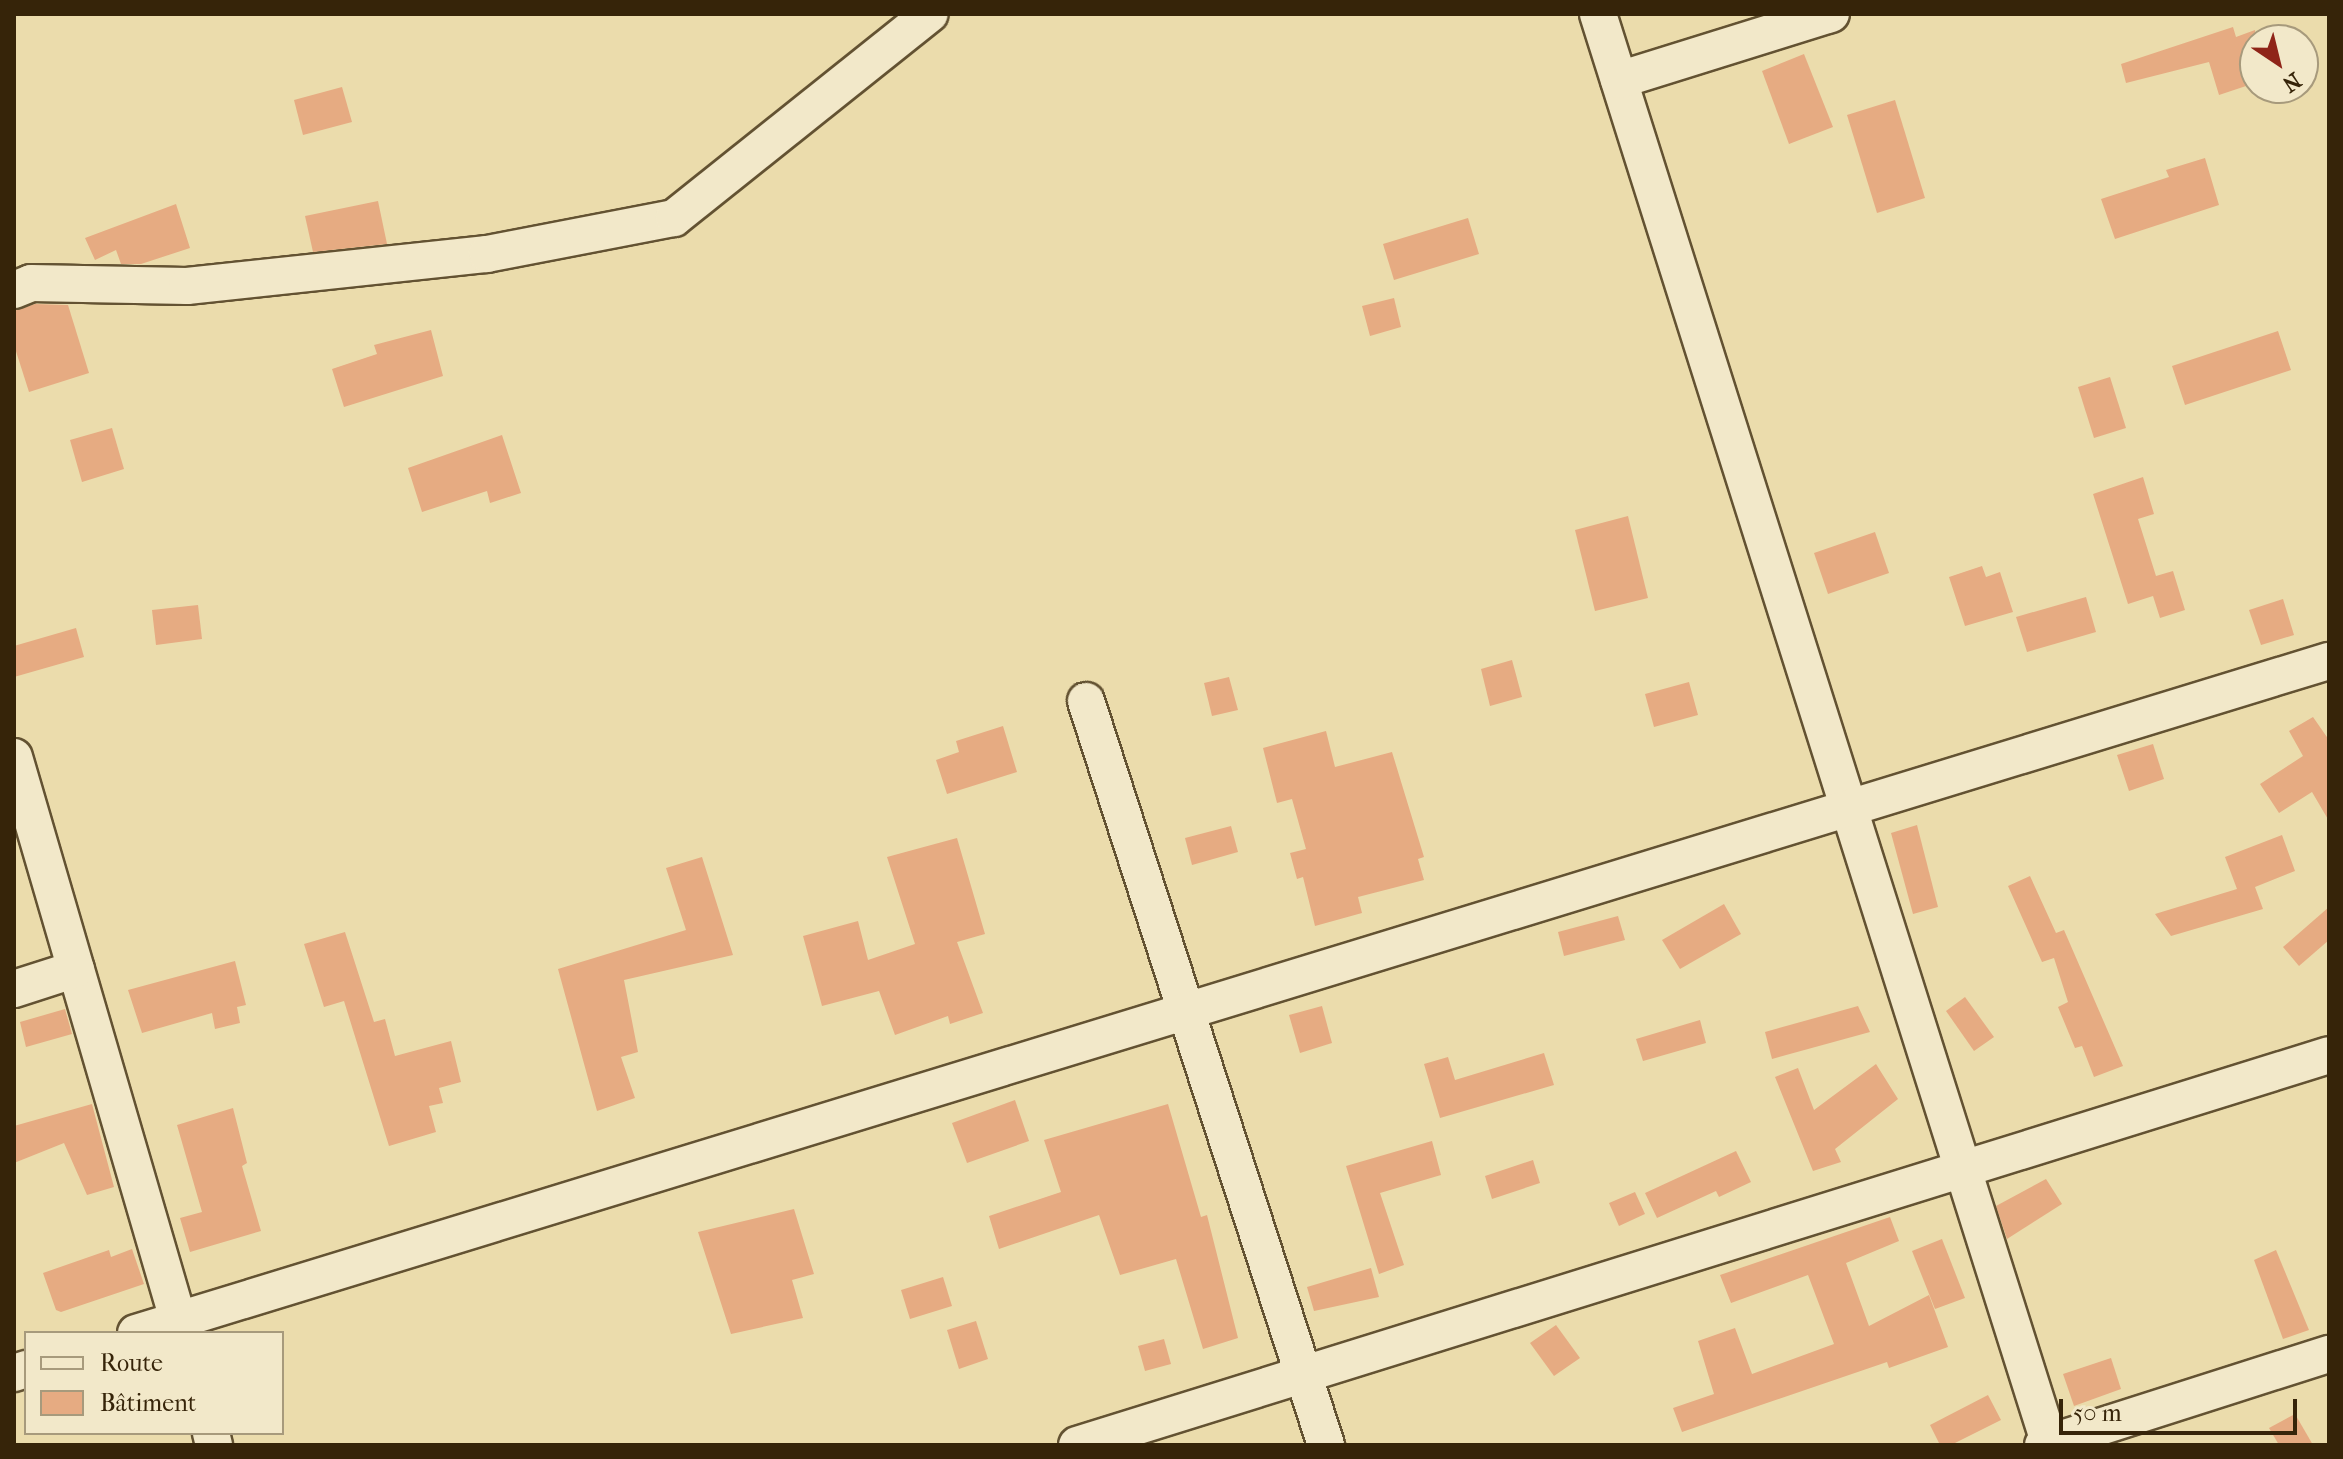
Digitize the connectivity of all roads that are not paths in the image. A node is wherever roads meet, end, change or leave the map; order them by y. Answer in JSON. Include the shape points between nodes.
{"nodes":[{"id":1,"x":930,"y":14,"type":"edge"},
{"id":2,"x":1598,"y":14,"type":"edge"},
{"id":3,"x":1831,"y":14,"type":"edge"},
{"id":4,"x":1619,"y":80,"type":"junction"},
{"id":5,"x":14,"y":290,"type":"edge"},
{"id":6,"x":2329,"y":661,"type":"edge"},
{"id":7,"x":1086,"y":701,"type":"dead end"},
{"id":8,"x":14,"y":757,"type":"edge"},
{"id":9,"x":1849,"y":808,"type":"junction"},
{"id":10,"x":76,"y":969,"type":"junction"},
{"id":11,"x":14,"y":989,"type":"edge"},
{"id":12,"x":1186,"y":1011,"type":"junction"},
{"id":13,"x":2329,"y":1055,"type":"edge"},
{"id":14,"x":1963,"y":1169,"type":"junction"},
{"id":15,"x":180,"y":1326,"type":"edge"},
{"id":16,"x":149,"y":1331,"type":"edge"},
{"id":17,"x":2329,"y":1354,"type":"edge"},
{"id":18,"x":1303,"y":1375,"type":"junction"},
{"id":19,"x":2047,"y":1444,"type":"edge"},
{"id":20,"x":1077,"y":1445,"type":"edge"},
{"id":21,"x":1326,"y":1445,"type":"edge"}],
"edges":[{"from":1,"to":5,"type":"street","via":[[674,218],[487,254],[187,286],[31,283]]},
{"from":2,"to":4,"type":"street"},
{"from":3,"to":4,"type":"street"},
{"from":4,"to":9,"type":"street"},
{"from":6,"to":9,"type":"street"},
{"from":7,"to":12,"type":"street"},
{"from":8,"to":10,"type":"street"},
{"from":9,"to":12,"type":"street"},
{"from":9,"to":14,"type":"street"},
{"from":10,"to":11,"type":"street"},
{"from":10,"to":15,"type":"street"},
{"from":12,"to":15,"type":"street"},
{"from":12,"to":18,"type":"street"},
{"from":13,"to":14,"type":"street"},
{"from":14,"to":18,"type":"street"},
{"from":14,"to":19,"type":"street"},
{"from":15,"to":16,"type":"street"},
{"from":17,"to":19,"type":"street"},
{"from":18,"to":20,"type":"street"},
{"from":18,"to":21,"type":"street"}]}
